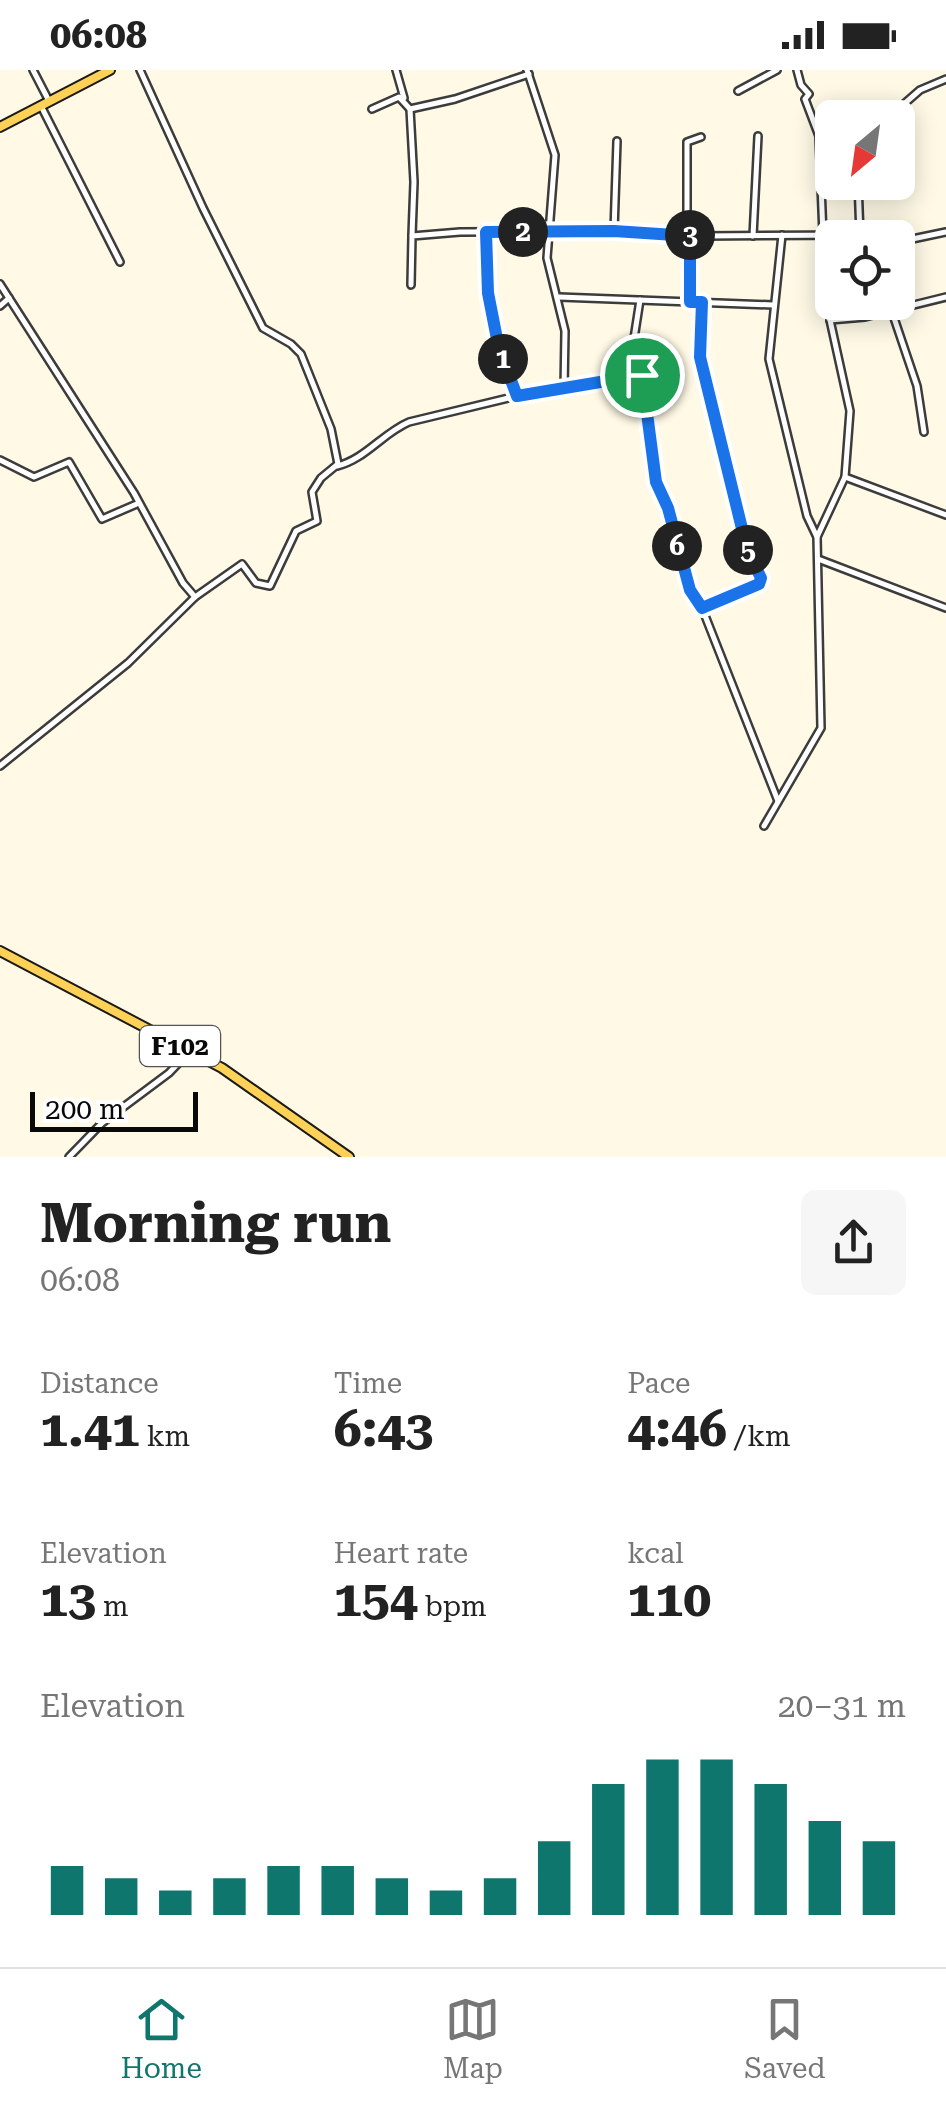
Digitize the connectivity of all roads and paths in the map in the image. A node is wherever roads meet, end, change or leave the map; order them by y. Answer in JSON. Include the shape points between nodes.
{"nodes":[{"id":1,"x":33,"y":70,"type":"edge"},
{"id":2,"x":110,"y":70,"type":"edge"},
{"id":3,"x":140,"y":70,"type":"edge"},
{"id":4,"x":396,"y":70,"type":"edge"},
{"id":5,"x":777,"y":70,"type":"edge"},
{"id":6,"x":797,"y":70,"type":"edge"},
{"id":7,"x":528,"y":72,"type":"edge"},
{"id":8,"x":946,"y":79,"type":"edge"},
{"id":9,"x":738,"y":91,"type":"dead end"},
{"id":10,"x":910,"y":100,"type":"edge"},
{"id":11,"x":404,"y":101,"type":"junction"},
{"id":12,"x":45,"y":104,"type":"junction"},
{"id":13,"x":410,"y":108,"type":"junction"},
{"id":14,"x":372,"y":109,"type":"dead end"},
{"id":15,"x":0,"y":127,"type":"edge"},
{"id":16,"x":758,"y":136,"type":"dead end"},
{"id":17,"x":701,"y":138,"type":"dead end"},
{"id":18,"x":617,"y":141,"type":"dead end"},
{"id":19,"x":822,"y":220,"type":"edge"},
{"id":20,"x":614,"y":231,"type":"junction"},
{"id":21,"x":486,"y":232,"type":"junction"},
{"id":22,"x":551,"y":232,"type":"junction"},
{"id":23,"x":946,"y":232,"type":"edge"},
{"id":24,"x":689,"y":235,"type":"junction"},
{"id":25,"x":782,"y":235,"type":"junction"},
{"id":26,"x":815,"y":235,"type":"edge"},
{"id":27,"x":412,"y":236,"type":"junction"},
{"id":28,"x":752,"y":236,"type":"junction"},
{"id":29,"x":915,"y":238,"type":"edge"},
{"id":30,"x":120,"y":262,"type":"dead end"},
{"id":31,"x":0,"y":284,"type":"edge"},
{"id":32,"x":411,"y":285,"type":"dead end"},
{"id":33,"x":559,"y":297,"type":"junction"},
{"id":34,"x":946,"y":297,"type":"edge"},
{"id":35,"x":9,"y":298,"type":"junction"},
{"id":36,"x":640,"y":300,"type":"junction"},
{"id":37,"x":690,"y":302,"type":"junction"},
{"id":38,"x":702,"y":302,"type":"junction"},
{"id":39,"x":915,"y":303,"type":"edge"},
{"id":40,"x":773,"y":304,"type":"junction"},
{"id":41,"x":0,"y":306,"type":"edge"},
{"id":42,"x":830,"y":320,"type":"edge"},
{"id":43,"x":895,"y":320,"type":"edge"},
{"id":44,"x":642,"y":375,"type":"junction"},
{"id":45,"x":564,"y":389,"type":"junction"},
{"id":46,"x":517,"y":396,"type":"junction"},
{"id":47,"x":924,"y":432,"type":"dead end"},
{"id":48,"x":0,"y":460,"type":"edge"},
{"id":49,"x":337,"y":466,"type":"junction"},
{"id":50,"x":844,"y":477,"type":"junction"},
{"id":51,"x":138,"y":503,"type":"junction"},
{"id":52,"x":946,"y":515,"type":"edge"},
{"id":53,"x":817,"y":537,"type":"junction"},
{"id":54,"x":818,"y":559,"type":"junction"},
{"id":55,"x":195,"y":596,"type":"junction"},
{"id":56,"x":702,"y":608,"type":"junction"},
{"id":57,"x":946,"y":608,"type":"edge"},
{"id":58,"x":0,"y":766,"type":"edge"},
{"id":59,"x":778,"y":801,"type":"junction"},
{"id":60,"x":764,"y":826,"type":"dead end"},
{"id":61,"x":0,"y":950,"type":"edge"},
{"id":62,"x":190,"y":1051,"type":"junction"},
{"id":63,"x":70,"y":1157,"type":"edge"},
{"id":64,"x":349,"y":1157,"type":"edge"}],
"edges":[{"from":1,"to":12,"type":"street"},
{"from":2,"to":12,"type":"main road"},
{"from":3,"to":49,"type":"street","via":[[263,328],[301,354],[332,429]]},
{"from":4,"to":11,"type":"street"},
{"from":5,"to":9,"type":"street"},
{"from":6,"to":19,"type":"street","via":[[820,136]]},
{"from":7,"to":13,"type":"street"},
{"from":7,"to":22,"type":"street","via":[[555,155]]},
{"from":8,"to":10,"type":"street"},
{"from":11,"to":13,"type":"street"},
{"from":11,"to":14,"type":"street"},
{"from":12,"to":15,"type":"main road"},
{"from":12,"to":30,"type":"street"},
{"from":13,"to":27,"type":"street"},
{"from":16,"to":28,"type":"street"},
{"from":17,"to":24,"type":"street","via":[[687,142]]},
{"from":18,"to":20,"type":"street"},
{"from":20,"to":22,"type":"street"},
{"from":20,"to":24,"type":"street"},
{"from":21,"to":22,"type":"street"},
{"from":21,"to":27,"type":"street"},
{"from":21,"to":46,"type":"street","via":[[488,293]]},
{"from":22,"to":33,"type":"street","via":[[547,258]]},
{"from":23,"to":29,"type":"street"},
{"from":24,"to":28,"type":"street"},
{"from":24,"to":37,"type":"street"},
{"from":25,"to":26,"type":"street"},
{"from":25,"to":28,"type":"street"},
{"from":25,"to":40,"type":"street"},
{"from":27,"to":32,"type":"street"},
{"from":31,"to":35,"type":"street"},
{"from":33,"to":36,"type":"street"},
{"from":33,"to":45,"type":"street","via":[[567,345]]},
{"from":34,"to":39,"type":"street"},
{"from":35,"to":41,"type":"street"},
{"from":35,"to":51,"type":"street"},
{"from":36,"to":37,"type":"street"},
{"from":36,"to":44,"type":"street","via":[[633,345]]},
{"from":37,"to":38,"type":"street"},
{"from":38,"to":40,"type":"street"},
{"from":38,"to":56,"type":"street","via":[[700,357],[747,549],[761,578]]},
{"from":40,"to":53,"type":"street","via":[[769,359]]},
{"from":42,"to":50,"type":"street","via":[[850,410]]},
{"from":43,"to":47,"type":"street"},
{"from":44,"to":45,"type":"street"},
{"from":44,"to":56,"type":"street","via":[[656,482],[690,590]]},
{"from":45,"to":46,"type":"street"},
{"from":46,"to":49,"type":"street","via":[[409,422]]},
{"from":48,"to":51,"type":"street","via":[[34,477],[69,462],[102,518]]},
{"from":49,"to":55,"type":"street","via":[[314,488],[317,521],[296,531],[270,586],[256,584],[242,564]]},
{"from":50,"to":52,"type":"street"},
{"from":50,"to":53,"type":"street"},
{"from":51,"to":55,"type":"street"},
{"from":53,"to":54,"type":"street"},
{"from":54,"to":57,"type":"street"},
{"from":54,"to":59,"type":"street","via":[[821,728]]},
{"from":55,"to":58,"type":"street","via":[[128,662]]},
{"from":56,"to":59,"type":"street"},
{"from":59,"to":60,"type":"street"},
{"from":61,"to":62,"type":"main road","number":"F102"},
{"from":62,"to":63,"type":"street","via":[[102,1122]]},
{"from":62,"to":64,"type":"main road","number":"F102"}]}
